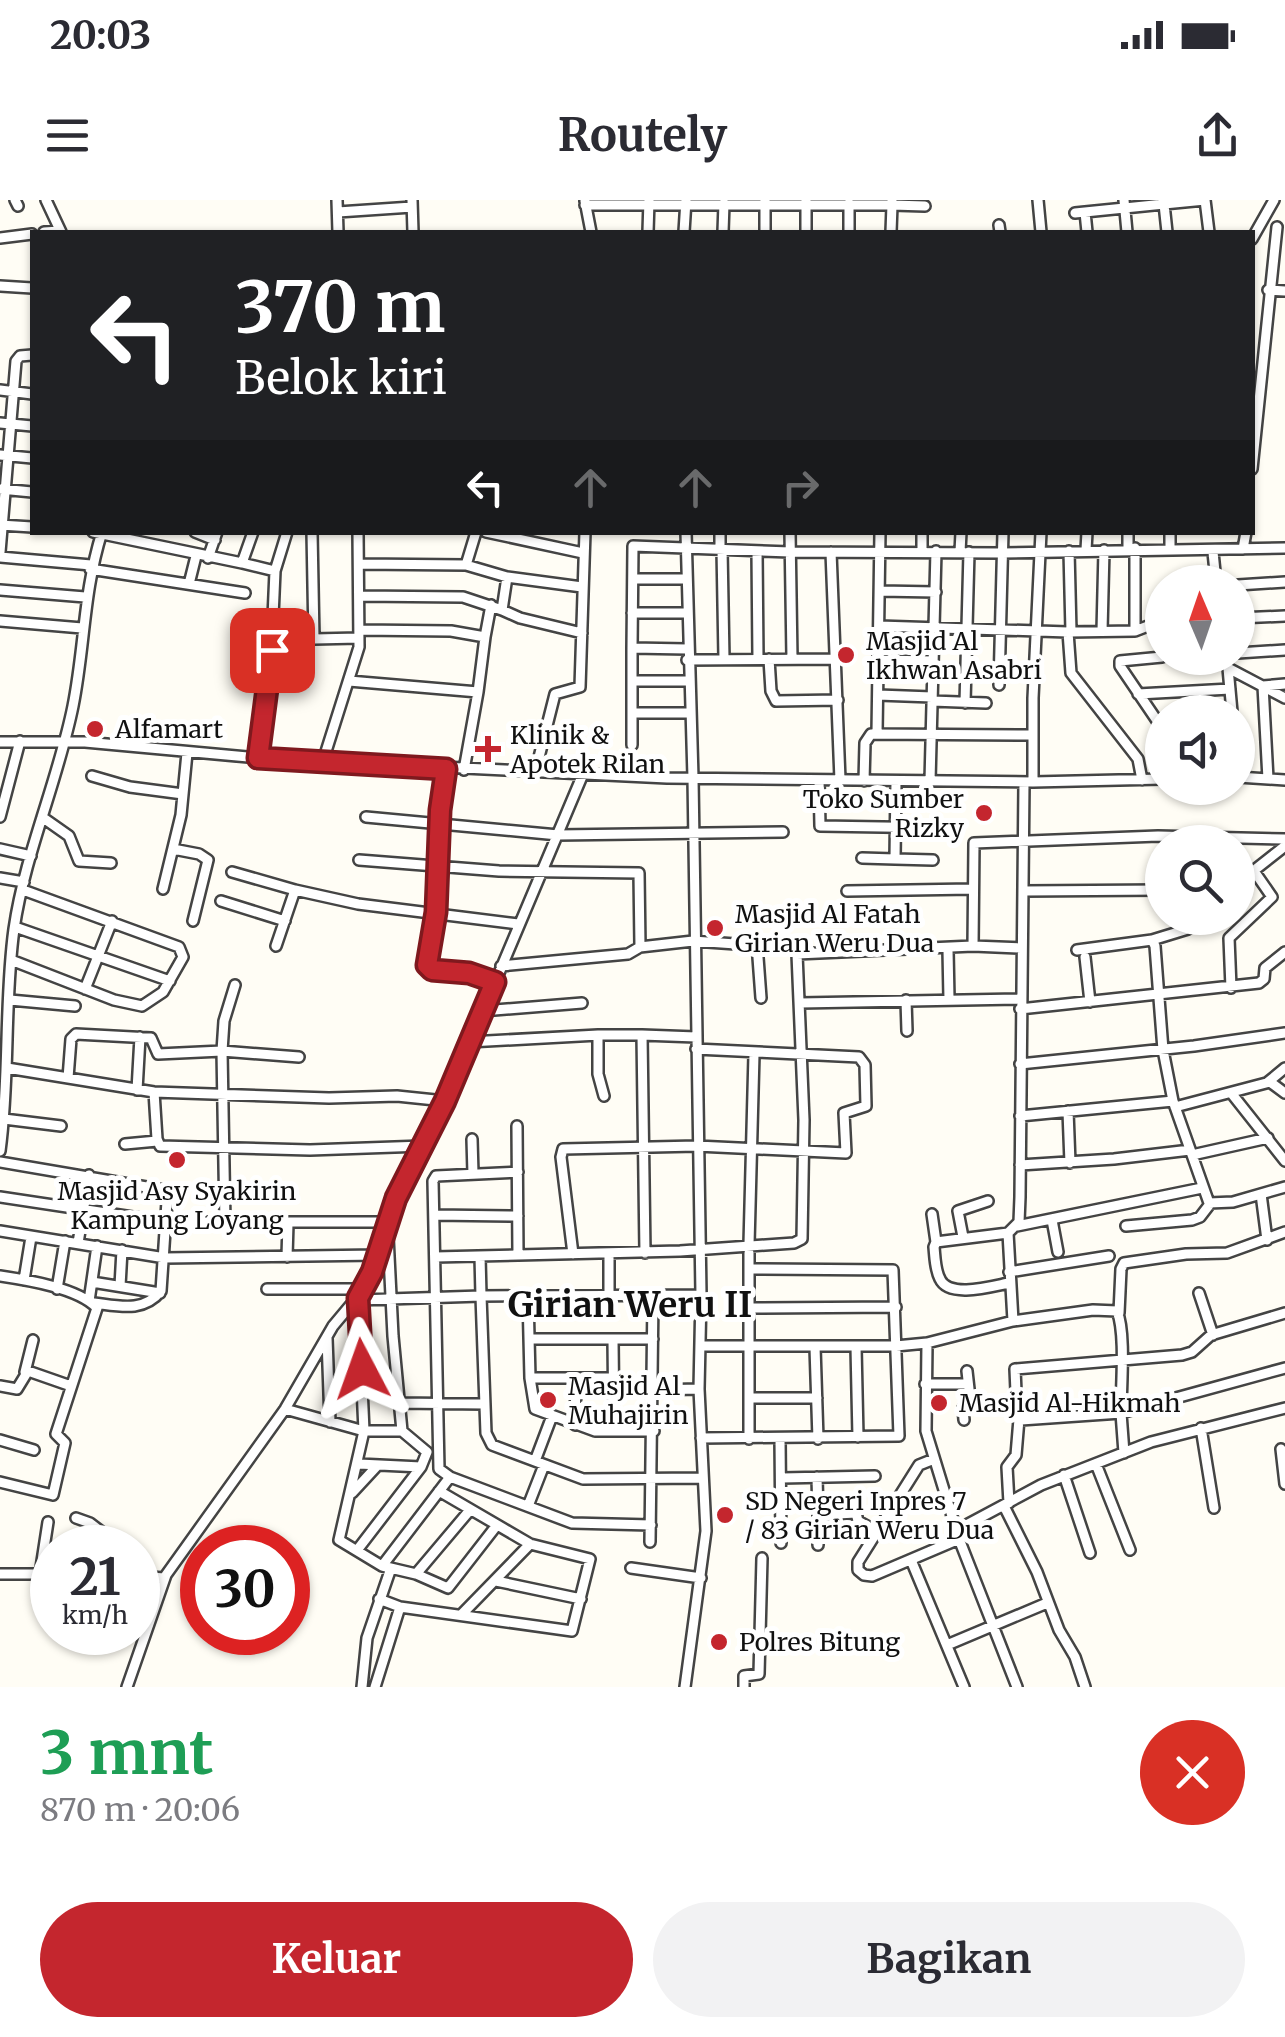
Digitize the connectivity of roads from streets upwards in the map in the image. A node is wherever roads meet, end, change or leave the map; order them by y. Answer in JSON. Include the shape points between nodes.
{"nodes":[{"id":1,"x":46,"y":200,"type":"edge"},
{"id":2,"x":337,"y":200,"type":"edge"},
{"id":3,"x":1038,"y":200,"type":"edge"},
{"id":4,"x":1206,"y":200,"type":"edge"},
{"id":5,"x":1274,"y":200,"type":"edge"},
{"id":6,"x":585,"y":202,"type":"edge"},
{"id":7,"x":648,"y":202,"type":"edge"},
{"id":8,"x":686,"y":202,"type":"edge"},
{"id":9,"x":1164,"y":202,"type":"edge"},
{"id":10,"x":617,"y":203,"type":"edge"},
{"id":11,"x":724,"y":203,"type":"edge"},
{"id":12,"x":765,"y":203,"type":"edge"},
{"id":13,"x":806,"y":203,"type":"edge"},
{"id":14,"x":849,"y":203,"type":"edge"},
{"id":15,"x":892,"y":203,"type":"edge"},
{"id":16,"x":412,"y":204,"type":"edge"},
{"id":17,"x":1124,"y":204,"type":"edge"},
{"id":18,"x":925,"y":206,"type":"dead end"},
{"id":19,"x":338,"y":212,"type":"junction"},
{"id":20,"x":1277,"y":226,"type":"dead end"},
{"id":21,"x":60,"y":230,"type":"edge"},
{"id":22,"x":338,"y":230,"type":"edge"},
{"id":23,"x":414,"y":230,"type":"edge"},
{"id":24,"x":590,"y":230,"type":"edge"},
{"id":25,"x":648,"y":230,"type":"edge"},
{"id":26,"x":684,"y":230,"type":"edge"},
{"id":27,"x":723,"y":230,"type":"edge"},
{"id":28,"x":765,"y":230,"type":"edge"},
{"id":29,"x":806,"y":230,"type":"edge"},
{"id":30,"x":849,"y":230,"type":"edge"},
{"id":31,"x":891,"y":230,"type":"edge"},
{"id":32,"x":1041,"y":230,"type":"edge"},
{"id":33,"x":1086,"y":230,"type":"edge"},
{"id":34,"x":1127,"y":230,"type":"edge"},
{"id":35,"x":1166,"y":230,"type":"edge"},
{"id":36,"x":1210,"y":230,"type":"edge"},
{"id":37,"x":30,"y":234,"type":"edge"},
{"id":38,"x":1255,"y":234,"type":"edge"},
{"id":39,"x":0,"y":238,"type":"edge"},
{"id":40,"x":0,"y":286,"type":"edge"},
{"id":41,"x":30,"y":288,"type":"edge"},
{"id":42,"x":1268,"y":290,"type":"junction"},
{"id":43,"x":1285,"y":292,"type":"edge"},
{"id":44,"x":30,"y":355,"type":"edge"},
{"id":45,"x":0,"y":390,"type":"edge"},
{"id":46,"x":14,"y":392,"type":"junction"},
{"id":47,"x":30,"y":394,"type":"edge"},
{"id":48,"x":6,"y":424,"type":"edge"},
{"id":49,"x":1255,"y":435,"type":"edge"},
{"id":50,"x":4,"y":456,"type":"edge"},
{"id":51,"x":30,"y":458,"type":"edge"},
{"id":52,"x":3,"y":489,"type":"edge"},
{"id":53,"x":30,"y":492,"type":"edge"},
{"id":54,"x":1,"y":525,"type":"edge"},
{"id":55,"x":30,"y":527,"type":"edge"},
{"id":56,"x":98,"y":535,"type":"edge"},
{"id":57,"x":107,"y":535,"type":"edge"},
{"id":58,"x":252,"y":535,"type":"edge"},
{"id":59,"x":286,"y":535,"type":"edge"},
{"id":60,"x":312,"y":535,"type":"edge"},
{"id":61,"x":358,"y":535,"type":"edge"},
{"id":62,"x":475,"y":535,"type":"edge"},
{"id":63,"x":500,"y":535,"type":"edge"},
{"id":64,"x":585,"y":535,"type":"edge"},
{"id":65,"x":686,"y":535,"type":"edge"},
{"id":66,"x":720,"y":535,"type":"edge"},
{"id":67,"x":790,"y":535,"type":"edge"},
{"id":68,"x":880,"y":535,"type":"edge"},
{"id":69,"x":922,"y":535,"type":"edge"},
{"id":70,"x":961,"y":535,"type":"edge"},
{"id":71,"x":1003,"y":535,"type":"edge"},
{"id":72,"x":1040,"y":535,"type":"edge"},
{"id":73,"x":1087,"y":535,"type":"edge"},
{"id":74,"x":1129,"y":535,"type":"edge"},
{"id":75,"x":1170,"y":535,"type":"edge"},
{"id":76,"x":1246,"y":535,"type":"edge"},
{"id":77,"x":216,"y":536,"type":"edge"},
{"id":78,"x":686,"y":548,"type":"junction"},
{"id":79,"x":1132,"y":548,"type":"junction"},
{"id":80,"x":1285,"y":548,"type":"edge"},
{"id":81,"x":721,"y":549,"type":"junction"},
{"id":82,"x":1244,"y":549,"type":"junction"},
{"id":83,"x":1086,"y":550,"type":"junction"},
{"id":84,"x":1104,"y":550,"type":"junction"},
{"id":85,"x":1170,"y":550,"type":"junction"},
{"id":86,"x":757,"y":551,"type":"junction"},
{"id":87,"x":922,"y":551,"type":"junction"},
{"id":88,"x":936,"y":551,"type":"junction"},
{"id":89,"x":1069,"y":551,"type":"junction"},
{"id":90,"x":790,"y":552,"type":"junction"},
{"id":91,"x":831,"y":552,"type":"junction"},
{"id":92,"x":879,"y":552,"type":"junction"},
{"id":93,"x":964,"y":552,"type":"junction"},
{"id":94,"x":1213,"y":552,"type":"junction"},
{"id":95,"x":583,"y":553,"type":"junction"},
{"id":96,"x":1002,"y":553,"type":"junction"},
{"id":97,"x":1039,"y":553,"type":"junction"},
{"id":98,"x":0,"y":554,"type":"edge"},
{"id":99,"x":196,"y":556,"type":"junction"},
{"id":100,"x":208,"y":558,"type":"junction"},
{"id":101,"x":242,"y":563,"type":"junction"},
{"id":102,"x":359,"y":564,"type":"junction"},
{"id":103,"x":466,"y":565,"type":"junction"},
{"id":104,"x":1214,"y":565,"type":"edge"},
{"id":105,"x":90,"y":567,"type":"junction"},
{"id":106,"x":275,"y":570,"type":"junction"},
{"id":107,"x":507,"y":577,"type":"junction"},
{"id":108,"x":632,"y":579,"type":"junction"},
{"id":109,"x":686,"y":579,"type":"junction"},
{"id":110,"x":1285,"y":582,"type":"edge"},
{"id":111,"x":189,"y":584,"type":"junction"},
{"id":112,"x":1255,"y":584,"type":"edge"},
{"id":113,"x":582,"y":587,"type":"junction"},
{"id":114,"x":0,"y":590,"type":"edge"},
{"id":115,"x":245,"y":592,"type":"dead end"},
{"id":116,"x":880,"y":592,"type":"junction"},
{"id":117,"x":936,"y":592,"type":"junction"},
{"id":118,"x":359,"y":596,"type":"junction"},
{"id":119,"x":85,"y":597,"type":"junction"},
{"id":120,"x":496,"y":607,"type":"junction"},
{"id":121,"x":632,"y":614,"type":"junction"},
{"id":122,"x":686,"y":614,"type":"junction"},
{"id":123,"x":1285,"y":616,"type":"edge"},
{"id":124,"x":1255,"y":617,"type":"edge"},
{"id":125,"x":0,"y":621,"type":"edge"},
{"id":126,"x":879,"y":626,"type":"junction"},
{"id":127,"x":82,"y":628,"type":"junction"},
{"id":128,"x":935,"y":628,"type":"junction"},
{"id":129,"x":1145,"y":628,"type":"edge"},
{"id":130,"x":967,"y":630,"type":"junction"},
{"id":131,"x":1000,"y":631,"type":"junction"},
{"id":132,"x":1102,"y":631,"type":"junction"},
{"id":133,"x":1135,"y":631,"type":"junction"},
{"id":134,"x":1036,"y":632,"type":"junction"},
{"id":135,"x":1069,"y":632,"type":"junction"},
{"id":136,"x":582,"y":633,"type":"junction"},
{"id":137,"x":359,"y":634,"type":"junction"},
{"id":138,"x":314,"y":638,"type":"junction"},
{"id":139,"x":485,"y":638,"type":"junction"},
{"id":140,"x":272,"y":639,"type":"junction"},
{"id":141,"x":632,"y":648,"type":"junction"},
{"id":142,"x":1285,"y":650,"type":"edge"},
{"id":143,"x":1255,"y":652,"type":"edge"},
{"id":144,"x":687,"y":654,"type":"junction"},
{"id":145,"x":792,"y":658,"type":"junction"},
{"id":146,"x":724,"y":659,"type":"junction"},
{"id":147,"x":758,"y":659,"type":"junction"},
{"id":148,"x":770,"y":659,"type":"junction"},
{"id":149,"x":835,"y":659,"type":"junction"},
{"id":150,"x":1145,"y":659,"type":"edge"},
{"id":151,"x":879,"y":660,"type":"junction"},
{"id":152,"x":934,"y":661,"type":"junction"},
{"id":153,"x":1229,"y":675,"type":"edge"},
{"id":154,"x":1242,"y":675,"type":"edge"},
{"id":155,"x":632,"y":681,"type":"junction"},
{"id":156,"x":688,"y":681,"type":"junction"},
{"id":157,"x":349,"y":682,"type":"junction"},
{"id":158,"x":1285,"y":684,"type":"edge"},
{"id":159,"x":1000,"y":686,"type":"dead end"},
{"id":160,"x":1263,"y":686,"type":"junction"},
{"id":161,"x":1230,"y":689,"type":"junction"},
{"id":162,"x":478,"y":692,"type":"junction"},
{"id":163,"x":1138,"y":694,"type":"junction"},
{"id":164,"x":878,"y":695,"type":"junction"},
{"id":165,"x":1231,"y":695,"type":"edge"},
{"id":166,"x":1285,"y":698,"type":"edge"},
{"id":167,"x":932,"y":699,"type":"junction"},
{"id":168,"x":838,"y":700,"type":"junction"},
{"id":169,"x":965,"y":703,"type":"junction"},
{"id":170,"x":986,"y":703,"type":"dead end"},
{"id":171,"x":1145,"y":704,"type":"edge"},
{"id":172,"x":632,"y":713,"type":"junction"},
{"id":173,"x":690,"y":713,"type":"junction"},
{"id":174,"x":878,"y":733,"type":"junction"},
{"id":175,"x":931,"y":734,"type":"junction"},
{"id":176,"x":1033,"y":735,"type":"junction"},
{"id":177,"x":20,"y":741,"type":"junction"},
{"id":178,"x":0,"y":742,"type":"edge"},
{"id":179,"x":64,"y":742,"type":"junction"},
{"id":180,"x":632,"y":745,"type":"dead end"},
{"id":181,"x":187,"y":753,"type":"junction"},
{"id":182,"x":258,"y":758,"type":"junction"},
{"id":183,"x":323,"y":761,"type":"junction"},
{"id":184,"x":446,"y":769,"type":"junction"},
{"id":185,"x":464,"y":770,"type":"junction"},
{"id":186,"x":535,"y":772,"type":"junction"},
{"id":187,"x":583,"y":774,"type":"junction"},
{"id":188,"x":92,"y":776,"type":"dead end"},
{"id":189,"x":693,"y":778,"type":"junction"},
{"id":190,"x":1255,"y":778,"type":"edge"},
{"id":191,"x":1268,"y":779,"type":"junction"},
{"id":192,"x":819,"y":780,"type":"junction"},
{"id":193,"x":840,"y":780,"type":"junction"},
{"id":194,"x":1142,"y":780,"type":"junction"},
{"id":195,"x":1145,"y":780,"type":"edge"},
{"id":196,"x":1285,"y":780,"type":"edge"},
{"id":197,"x":864,"y":781,"type":"junction"},
{"id":198,"x":896,"y":781,"type":"junction"},
{"id":199,"x":930,"y":782,"type":"junction"},
{"id":200,"x":1028,"y":782,"type":"junction"},
{"id":201,"x":183,"y":794,"type":"junction"},
{"id":202,"x":0,"y":817,"type":"edge"},
{"id":203,"x":42,"y":817,"type":"junction"},
{"id":204,"x":366,"y":817,"type":"dead end"},
{"id":205,"x":440,"y":825,"type":"junction"},
{"id":206,"x":896,"y":827,"type":"junction"},
{"id":207,"x":945,"y":828,"type":"dead end"},
{"id":208,"x":782,"y":832,"type":"dead end"},
{"id":209,"x":692,"y":834,"type":"junction"},
{"id":210,"x":558,"y":835,"type":"junction"},
{"id":211,"x":1024,"y":840,"type":"junction"},
{"id":212,"x":1285,"y":842,"type":"edge"},
{"id":213,"x":173,"y":848,"type":"junction"},
{"id":214,"x":0,"y":849,"type":"edge"},
{"id":215,"x":31,"y":856,"type":"junction"},
{"id":216,"x":862,"y":858,"type":"dead end"},
{"id":217,"x":896,"y":859,"type":"junction"},
{"id":218,"x":358,"y":860,"type":"dead end"},
{"id":219,"x":933,"y":860,"type":"dead end"},
{"id":220,"x":110,"y":864,"type":"dead end"},
{"id":221,"x":438,"y":866,"type":"junction"},
{"id":222,"x":1255,"y":870,"type":"edge"},
{"id":223,"x":232,"y":872,"type":"dead end"},
{"id":224,"x":539,"y":872,"type":"junction"},
{"id":225,"x":1255,"y":872,"type":"edge"},
{"id":226,"x":0,"y":878,"type":"edge"},
{"id":227,"x":24,"y":886,"type":"junction"},
{"id":228,"x":163,"y":889,"type":"dead end"},
{"id":229,"x":972,"y":889,"type":"junction"},
{"id":230,"x":296,"y":890,"type":"junction"},
{"id":231,"x":1145,"y":890,"type":"edge"},
{"id":232,"x":1024,"y":891,"type":"junction"},
{"id":233,"x":847,"y":892,"type":"dead end"},
{"id":234,"x":221,"y":901,"type":"dead end"},
{"id":235,"x":436,"y":912,"type":"junction"},
{"id":236,"x":1255,"y":913,"type":"edge"},
{"id":237,"x":112,"y":921,"type":"junction"},
{"id":238,"x":193,"y":921,"type":"dead end"},
{"id":239,"x":285,"y":922,"type":"junction"},
{"id":240,"x":518,"y":924,"type":"junction"},
{"id":241,"x":15,"y":926,"type":"junction"},
{"id":242,"x":1167,"y":935,"type":"edge"},
{"id":243,"x":1232,"y":935,"type":"edge"},
{"id":244,"x":1152,"y":940,"type":"junction"},
{"id":245,"x":693,"y":942,"type":"junction"},
{"id":246,"x":757,"y":944,"type":"junction"},
{"id":247,"x":276,"y":946,"type":"dead end"},
{"id":248,"x":973,"y":946,"type":"junction"},
{"id":249,"x":640,"y":947,"type":"junction"},
{"id":250,"x":1022,"y":948,"type":"junction"},
{"id":251,"x":948,"y":950,"type":"junction"},
{"id":252,"x":1285,"y":952,"type":"edge"},
{"id":253,"x":98,"y":954,"type":"junction"},
{"id":254,"x":797,"y":954,"type":"junction"},
{"id":255,"x":12,"y":960,"type":"junction"},
{"id":256,"x":501,"y":966,"type":"junction"},
{"id":257,"x":170,"y":982,"type":"junction"},
{"id":258,"x":495,"y":982,"type":"junction"},
{"id":259,"x":235,"y":984,"type":"dead end"},
{"id":260,"x":1230,"y":988,"type":"junction"},
{"id":261,"x":85,"y":989,"type":"junction"},
{"id":262,"x":1160,"y":996,"type":"junction"},
{"id":263,"x":761,"y":998,"type":"dead end"},
{"id":264,"x":949,"y":998,"type":"junction"},
{"id":265,"x":10,"y":1000,"type":"junction"},
{"id":266,"x":906,"y":1000,"type":"junction"},
{"id":267,"x":1090,"y":1002,"type":"junction"},
{"id":268,"x":582,"y":1003,"type":"dead end"},
{"id":269,"x":800,"y":1003,"type":"junction"},
{"id":270,"x":1020,"y":1004,"type":"junction"},
{"id":271,"x":75,"y":1006,"type":"dead end"},
{"id":272,"x":482,"y":1012,"type":"junction"},
{"id":273,"x":906,"y":1031,"type":"dead end"},
{"id":274,"x":1285,"y":1033,"type":"edge"},
{"id":275,"x":598,"y":1035,"type":"junction"},
{"id":276,"x":642,"y":1035,"type":"junction"},
{"id":277,"x":140,"y":1037,"type":"junction"},
{"id":278,"x":696,"y":1037,"type":"junction"},
{"id":279,"x":4,"y":1038,"type":"edge"},
{"id":280,"x":469,"y":1042,"type":"junction"},
{"id":281,"x":696,"y":1049,"type":"junction"},
{"id":282,"x":222,"y":1050,"type":"junction"},
{"id":283,"x":1163,"y":1050,"type":"junction"},
{"id":284,"x":754,"y":1054,"type":"junction"},
{"id":285,"x":802,"y":1054,"type":"junction"},
{"id":286,"x":299,"y":1057,"type":"dead end"},
{"id":287,"x":1020,"y":1064,"type":"junction"},
{"id":288,"x":7,"y":1068,"type":"junction"},
{"id":289,"x":1285,"y":1068,"type":"edge"},
{"id":290,"x":68,"y":1078,"type":"junction"},
{"id":291,"x":1268,"y":1082,"type":"junction"},
{"id":292,"x":136,"y":1090,"type":"junction"},
{"id":293,"x":154,"y":1092,"type":"junction"},
{"id":294,"x":1285,"y":1093,"type":"edge"},
{"id":295,"x":1232,"y":1094,"type":"junction"},
{"id":296,"x":224,"y":1096,"type":"junction"},
{"id":297,"x":604,"y":1096,"type":"dead end"},
{"id":298,"x":445,"y":1101,"type":"junction"},
{"id":299,"x":3,"y":1104,"type":"edge"},
{"id":300,"x":1174,"y":1104,"type":"junction"},
{"id":301,"x":1068,"y":1112,"type":"junction"},
{"id":302,"x":1020,"y":1116,"type":"junction"},
{"id":303,"x":4,"y":1120,"type":"junction"},
{"id":304,"x":60,"y":1126,"type":"dead end"},
{"id":305,"x":516,"y":1126,"type":"dead end"},
{"id":306,"x":1268,"y":1138,"type":"junction"},
{"id":307,"x":472,"y":1139,"type":"dead end"},
{"id":308,"x":158,"y":1142,"type":"junction"},
{"id":309,"x":125,"y":1144,"type":"dead end"},
{"id":310,"x":423,"y":1146,"type":"junction"},
{"id":311,"x":698,"y":1146,"type":"junction"},
{"id":312,"x":645,"y":1147,"type":"junction"},
{"id":313,"x":226,"y":1149,"type":"junction"},
{"id":314,"x":752,"y":1149,"type":"junction"},
{"id":315,"x":0,"y":1151,"type":"edge"},
{"id":316,"x":804,"y":1151,"type":"junction"},
{"id":317,"x":1191,"y":1152,"type":"junction"},
{"id":318,"x":1285,"y":1161,"type":"edge"},
{"id":319,"x":0,"y":1162,"type":"edge"},
{"id":320,"x":1070,"y":1163,"type":"junction"},
{"id":321,"x":1020,"y":1165,"type":"junction"},
{"id":322,"x":518,"y":1172,"type":"junction"},
{"id":323,"x":473,"y":1174,"type":"junction"},
{"id":324,"x":89,"y":1175,"type":"junction"},
{"id":325,"x":1285,"y":1186,"type":"edge"},
{"id":326,"x":1202,"y":1188,"type":"junction"},
{"id":327,"x":1261,"y":1194,"type":"junction"},
{"id":328,"x":0,"y":1197,"type":"edge"},
{"id":329,"x":988,"y":1201,"type":"dead end"},
{"id":330,"x":1210,"y":1204,"type":"junction"},
{"id":331,"x":83,"y":1209,"type":"junction"},
{"id":332,"x":932,"y":1214,"type":"dead end"},
{"id":333,"x":434,"y":1215,"type":"junction"},
{"id":334,"x":518,"y":1216,"type":"junction"},
{"id":335,"x":1052,"y":1220,"type":"junction"},
{"id":336,"x":166,"y":1222,"type":"junction"},
{"id":337,"x":224,"y":1224,"type":"junction"},
{"id":338,"x":288,"y":1224,"type":"junction"},
{"id":339,"x":388,"y":1225,"type":"junction"},
{"id":340,"x":1126,"y":1226,"type":"dead end"},
{"id":341,"x":1013,"y":1230,"type":"junction"},
{"id":342,"x":0,"y":1232,"type":"edge"},
{"id":343,"x":1285,"y":1232,"type":"edge"},
{"id":344,"x":31,"y":1237,"type":"junction"},
{"id":345,"x":962,"y":1237,"type":"junction"},
{"id":346,"x":1268,"y":1240,"type":"junction"},
{"id":347,"x":65,"y":1241,"type":"junction"},
{"id":348,"x":936,"y":1242,"type":"junction"},
{"id":349,"x":78,"y":1243,"type":"junction"},
{"id":350,"x":97,"y":1246,"type":"junction"},
{"id":351,"x":700,"y":1249,"type":"junction"},
{"id":352,"x":750,"y":1249,"type":"junction"},
{"id":353,"x":122,"y":1250,"type":"junction"},
{"id":354,"x":1058,"y":1252,"type":"dead end"},
{"id":355,"x":610,"y":1253,"type":"junction"},
{"id":356,"x":646,"y":1253,"type":"junction"},
{"id":357,"x":573,"y":1254,"type":"junction"},
{"id":358,"x":378,"y":1255,"type":"junction"},
{"id":359,"x":518,"y":1255,"type":"junction"},
{"id":360,"x":480,"y":1256,"type":"junction"},
{"id":361,"x":1109,"y":1256,"type":"dead end"},
{"id":362,"x":287,"y":1257,"type":"junction"},
{"id":363,"x":435,"y":1257,"type":"junction"},
{"id":364,"x":165,"y":1258,"type":"junction"},
{"id":365,"x":750,"y":1270,"type":"junction"},
{"id":366,"x":0,"y":1276,"type":"edge"},
{"id":367,"x":1009,"y":1277,"type":"junction"},
{"id":368,"x":24,"y":1280,"type":"junction"},
{"id":369,"x":92,"y":1282,"type":"junction"},
{"id":370,"x":120,"y":1286,"type":"junction"},
{"id":371,"x":56,"y":1289,"type":"junction"},
{"id":372,"x":268,"y":1289,"type":"dead end"},
{"id":373,"x":160,"y":1293,"type":"junction"},
{"id":374,"x":1199,"y":1293,"type":"dead end"},
{"id":375,"x":360,"y":1295,"type":"junction"},
{"id":376,"x":701,"y":1295,"type":"junction"},
{"id":377,"x":481,"y":1296,"type":"junction"},
{"id":378,"x":528,"y":1296,"type":"junction"},
{"id":379,"x":610,"y":1296,"type":"junction"},
{"id":380,"x":653,"y":1296,"type":"junction"},
{"id":381,"x":435,"y":1298,"type":"junction"},
{"id":382,"x":392,"y":1300,"type":"junction"},
{"id":383,"x":91,"y":1302,"type":"junction"},
{"id":384,"x":896,"y":1306,"type":"junction"},
{"id":385,"x":750,"y":1308,"type":"junction"},
{"id":386,"x":1119,"y":1313,"type":"junction"},
{"id":387,"x":1285,"y":1313,"type":"edge"},
{"id":388,"x":1013,"y":1321,"type":"junction"},
{"id":389,"x":1213,"y":1335,"type":"junction"},
{"id":390,"x":327,"y":1336,"type":"junction"},
{"id":391,"x":654,"y":1339,"type":"junction"},
{"id":392,"x":33,"y":1340,"type":"dead end"},
{"id":393,"x":530,"y":1340,"type":"junction"},
{"id":394,"x":613,"y":1340,"type":"junction"},
{"id":395,"x":927,"y":1343,"type":"junction"},
{"id":396,"x":700,"y":1346,"type":"junction"},
{"id":397,"x":749,"y":1346,"type":"junction"},
{"id":398,"x":896,"y":1346,"type":"junction"},
{"id":399,"x":815,"y":1347,"type":"junction"},
{"id":400,"x":856,"y":1347,"type":"junction"},
{"id":401,"x":1120,"y":1360,"type":"junction"},
{"id":402,"x":1285,"y":1368,"type":"edge"},
{"id":403,"x":25,"y":1372,"type":"junction"},
{"id":404,"x":967,"y":1372,"type":"dead end"},
{"id":405,"x":530,"y":1378,"type":"junction"},
{"id":406,"x":576,"y":1378,"type":"junction"},
{"id":407,"x":613,"y":1378,"type":"junction"},
{"id":408,"x":925,"y":1384,"type":"junction"},
{"id":409,"x":968,"y":1384,"type":"junction"},
{"id":410,"x":0,"y":1386,"type":"edge"},
{"id":411,"x":71,"y":1386,"type":"junction"},
{"id":412,"x":699,"y":1389,"type":"junction"},
{"id":413,"x":652,"y":1390,"type":"junction"},
{"id":414,"x":749,"y":1398,"type":"junction"},
{"id":415,"x":817,"y":1398,"type":"junction"},
{"id":416,"x":398,"y":1403,"type":"junction"},
{"id":417,"x":484,"y":1404,"type":"junction"},
{"id":418,"x":439,"y":1405,"type":"junction"},
{"id":419,"x":1285,"y":1408,"type":"edge"},
{"id":420,"x":286,"y":1409,"type":"junction"},
{"id":421,"x":1121,"y":1412,"type":"junction"},
{"id":422,"x":552,"y":1416,"type":"junction"},
{"id":423,"x":1018,"y":1419,"type":"junction"},
{"id":424,"x":964,"y":1420,"type":"dead end"},
{"id":425,"x":330,"y":1422,"type":"junction"},
{"id":426,"x":574,"y":1426,"type":"junction"},
{"id":427,"x":1201,"y":1428,"type":"junction"},
{"id":428,"x":364,"y":1430,"type":"junction"},
{"id":429,"x":402,"y":1431,"type":"junction"},
{"id":430,"x":614,"y":1431,"type":"junction"},
{"id":431,"x":654,"y":1431,"type":"junction"},
{"id":432,"x":858,"y":1437,"type":"junction"},
{"id":433,"x":701,"y":1438,"type":"junction"},
{"id":434,"x":818,"y":1438,"type":"junction"},
{"id":435,"x":749,"y":1439,"type":"junction"},
{"id":436,"x":780,"y":1439,"type":"junction"},
{"id":437,"x":0,"y":1440,"type":"edge"},
{"id":438,"x":1281,"y":1449,"type":"dead end"},
{"id":439,"x":34,"y":1450,"type":"dead end"},
{"id":440,"x":427,"y":1452,"type":"junction"},
{"id":441,"x":1124,"y":1453,"type":"junction"},
{"id":442,"x":439,"y":1456,"type":"junction"},
{"id":443,"x":934,"y":1459,"type":"junction"},
{"id":444,"x":539,"y":1463,"type":"junction"},
{"id":445,"x":358,"y":1464,"type":"junction"},
{"id":446,"x":1096,"y":1464,"type":"junction"},
{"id":447,"x":378,"y":1466,"type":"junction"},
{"id":448,"x":421,"y":1468,"type":"junction"},
{"id":449,"x":1064,"y":1475,"type":"junction"},
{"id":450,"x":874,"y":1476,"type":"dead end"},
{"id":451,"x":817,"y":1477,"type":"junction"},
{"id":452,"x":450,"y":1478,"type":"junction"},
{"id":453,"x":653,"y":1478,"type":"junction"},
{"id":454,"x":702,"y":1478,"type":"junction"},
{"id":455,"x":782,"y":1478,"type":"junction"},
{"id":456,"x":0,"y":1482,"type":"edge"},
{"id":457,"x":1285,"y":1484,"type":"edge"},
{"id":458,"x":440,"y":1491,"type":"junction"},
{"id":459,"x":351,"y":1494,"type":"junction"},
{"id":460,"x":1006,"y":1504,"type":"junction"},
{"id":461,"x":528,"y":1506,"type":"junction"},
{"id":462,"x":1214,"y":1508,"type":"dead end"},
{"id":463,"x":470,"y":1510,"type":"junction"},
{"id":464,"x":818,"y":1515,"type":"junction"},
{"id":465,"x":76,"y":1518,"type":"dead end"},
{"id":466,"x":48,"y":1522,"type":"dead end"},
{"id":467,"x":48,"y":1525,"type":"edge"},
{"id":468,"x":92,"y":1525,"type":"edge"},
{"id":469,"x":497,"y":1525,"type":"junction"},
{"id":470,"x":651,"y":1525,"type":"junction"},
{"id":471,"x":876,"y":1531,"type":"junction"},
{"id":472,"x":958,"y":1534,"type":"junction"},
{"id":473,"x":650,"y":1542,"type":"dead end"},
{"id":474,"x":781,"y":1543,"type":"dead end"},
{"id":475,"x":530,"y":1544,"type":"junction"},
{"id":476,"x":818,"y":1545,"type":"dead end"},
{"id":477,"x":358,"y":1549,"type":"junction"},
{"id":478,"x":1130,"y":1550,"type":"dead end"},
{"id":479,"x":1090,"y":1554,"type":"dead end"},
{"id":480,"x":762,"y":1558,"type":"dead end"},
{"id":481,"x":911,"y":1560,"type":"junction"},
{"id":482,"x":387,"y":1567,"type":"junction"},
{"id":483,"x":631,"y":1568,"type":"dead end"},
{"id":484,"x":0,"y":1574,"type":"edge"},
{"id":485,"x":30,"y":1574,"type":"edge"},
{"id":486,"x":416,"y":1574,"type":"junction"},
{"id":487,"x":160,"y":1578,"type":"edge"},
{"id":488,"x":164,"y":1578,"type":"junction"},
{"id":489,"x":701,"y":1578,"type":"junction"},
{"id":490,"x":496,"y":1581,"type":"junction"},
{"id":491,"x":380,"y":1599,"type":"junction"},
{"id":492,"x":581,"y":1599,"type":"junction"},
{"id":493,"x":1047,"y":1604,"type":"junction"},
{"id":494,"x":400,"y":1607,"type":"junction"},
{"id":495,"x":462,"y":1614,"type":"junction"},
{"id":496,"x":994,"y":1626,"type":"junction"},
{"id":497,"x":946,"y":1645,"type":"junction"},
{"id":498,"x":127,"y":1687,"type":"edge"},
{"id":499,"x":362,"y":1687,"type":"edge"},
{"id":500,"x":375,"y":1687,"type":"edge"},
{"id":501,"x":685,"y":1687,"type":"edge"},
{"id":502,"x":744,"y":1687,"type":"edge"},
{"id":503,"x":964,"y":1687,"type":"edge"},
{"id":504,"x":1017,"y":1687,"type":"edge"},
{"id":505,"x":1085,"y":1687,"type":"edge"}],
"edges":[{"from":1,"to":21,"type":"street"},
{"from":2,"to":19,"type":"street"},
{"from":3,"to":32,"type":"street"},
{"from":4,"to":9,"type":"street"},
{"from":4,"to":36,"type":"street"},
{"from":5,"to":38,"type":"street"},
{"from":6,"to":10,"type":"street"},
{"from":6,"to":24,"type":"street"},
{"from":7,"to":8,"type":"street"},
{"from":7,"to":10,"type":"street"},
{"from":7,"to":25,"type":"street"},
{"from":8,"to":11,"type":"street"},
{"from":8,"to":26,"type":"street"},
{"from":9,"to":17,"type":"street"},
{"from":9,"to":35,"type":"street"},
{"from":11,"to":12,"type":"street"},
{"from":11,"to":27,"type":"street"},
{"from":12,"to":13,"type":"street"},
{"from":12,"to":28,"type":"street"},
{"from":13,"to":14,"type":"street"},
{"from":13,"to":29,"type":"street"},
{"from":14,"to":15,"type":"street"},
{"from":14,"to":30,"type":"street"},
{"from":15,"to":18,"type":"street"},
{"from":15,"to":31,"type":"street"},
{"from":16,"to":19,"type":"street"},
{"from":16,"to":23,"type":"street"},
{"from":17,"to":33,"type":"street","via":[[1080,212]]},
{"from":17,"to":34,"type":"street"},
{"from":19,"to":22,"type":"street"},
{"from":20,"to":42,"type":"street"},
{"from":37,"to":39,"type":"street"},
{"from":40,"to":41,"type":"street"},
{"from":42,"to":43,"type":"street"},
{"from":42,"to":49,"type":"street"},
{"from":44,"to":46,"type":"street","via":[[16,361]]},
{"from":45,"to":46,"type":"street"},
{"from":46,"to":47,"type":"street"},
{"from":46,"to":48,"type":"street"},
{"from":48,"to":50,"type":"street"},
{"from":50,"to":51,"type":"street"},
{"from":50,"to":52,"type":"street"},
{"from":52,"to":53,"type":"street"},
{"from":52,"to":54,"type":"street"},
{"from":54,"to":55,"type":"street"},
{"from":54,"to":98,"type":"street"},
{"from":56,"to":105,"type":"street"},
{"from":57,"to":99,"type":"street"},
{"from":58,"to":101,"type":"street"},
{"from":59,"to":106,"type":"street"},
{"from":60,"to":138,"type":"street"},
{"from":61,"to":102,"type":"street"},
{"from":62,"to":103,"type":"street"},
{"from":63,"to":95,"type":"street"},
{"from":64,"to":95,"type":"street"},
{"from":65,"to":78,"type":"street"},
{"from":66,"to":81,"type":"street"},
{"from":67,"to":90,"type":"street"},
{"from":68,"to":92,"type":"street"},
{"from":69,"to":87,"type":"street"},
{"from":70,"to":93,"type":"street"},
{"from":71,"to":96,"type":"street"},
{"from":72,"to":97,"type":"street"},
{"from":73,"to":83,"type":"street"},
{"from":74,"to":79,"type":"street"},
{"from":75,"to":85,"type":"street"},
{"from":76,"to":82,"type":"street"},
{"from":77,"to":100,"type":"street"},
{"from":78,"to":81,"type":"street"},
{"from":78,"to":108,"type":"street","via":[[633,546]]},
{"from":78,"to":109,"type":"street"},
{"from":79,"to":84,"type":"street"},
{"from":79,"to":85,"type":"street"},
{"from":79,"to":133,"type":"street"},
{"from":80,"to":82,"type":"street"},
{"from":81,"to":86,"type":"street"},
{"from":81,"to":146,"type":"street"},
{"from":82,"to":94,"type":"street"},
{"from":83,"to":84,"type":"street"},
{"from":83,"to":89,"type":"street"},
{"from":84,"to":132,"type":"street"},
{"from":85,"to":94,"type":"street"},
{"from":86,"to":90,"type":"street"},
{"from":86,"to":147,"type":"street"},
{"from":87,"to":88,"type":"street"},
{"from":87,"to":92,"type":"street"},
{"from":88,"to":93,"type":"street"},
{"from":88,"to":117,"type":"street"},
{"from":89,"to":97,"type":"street"},
{"from":89,"to":135,"type":"street"},
{"from":90,"to":91,"type":"street"},
{"from":90,"to":145,"type":"street"},
{"from":91,"to":92,"type":"street"},
{"from":91,"to":149,"type":"street"},
{"from":92,"to":116,"type":"street"},
{"from":93,"to":96,"type":"street"},
{"from":93,"to":130,"type":"street"},
{"from":94,"to":104,"type":"street"},
{"from":95,"to":113,"type":"street"},
{"from":96,"to":97,"type":"street"},
{"from":96,"to":131,"type":"street"},
{"from":97,"to":134,"type":"street"},
{"from":98,"to":105,"type":"street"},
{"from":99,"to":100,"type":"street"},
{"from":99,"to":111,"type":"street"},
{"from":100,"to":101,"type":"street"},
{"from":101,"to":106,"type":"street"},
{"from":102,"to":103,"type":"street"},
{"from":102,"to":118,"type":"street"},
{"from":103,"to":107,"type":"street"},
{"from":105,"to":111,"type":"street"},
{"from":105,"to":119,"type":"street"},
{"from":106,"to":140,"type":"street"},
{"from":107,"to":113,"type":"street"},
{"from":107,"to":120,"type":"street"},
{"from":108,"to":109,"type":"street"},
{"from":108,"to":121,"type":"street"},
{"from":109,"to":122,"type":"street"},
{"from":110,"to":112,"type":"street"},
{"from":111,"to":115,"type":"street"},
{"from":113,"to":136,"type":"street"},
{"from":114,"to":119,"type":"street"},
{"from":116,"to":117,"type":"street"},
{"from":116,"to":126,"type":"street"},
{"from":117,"to":128,"type":"street"},
{"from":118,"to":120,"type":"street","via":[[463,597]]},
{"from":118,"to":137,"type":"street"},
{"from":119,"to":127,"type":"street"},
{"from":120,"to":136,"type":"street"},
{"from":120,"to":139,"type":"street"},
{"from":121,"to":122,"type":"street"},
{"from":121,"to":141,"type":"street"},
{"from":122,"to":144,"type":"street"},
{"from":123,"to":124,"type":"street"},
{"from":125,"to":127,"type":"street"},
{"from":126,"to":128,"type":"street"},
{"from":126,"to":151,"type":"street"},
{"from":127,"to":179,"type":"street"},
{"from":128,"to":130,"type":"street"},
{"from":128,"to":152,"type":"street"},
{"from":129,"to":133,"type":"street"},
{"from":130,"to":131,"type":"street"},
{"from":130,"to":169,"type":"street"},
{"from":131,"to":134,"type":"street"},
{"from":131,"to":159,"type":"street"},
{"from":132,"to":133,"type":"street"},
{"from":132,"to":135,"type":"street"},
{"from":134,"to":135,"type":"street"},
{"from":134,"to":176,"type":"street"},
{"from":135,"to":194,"type":"street","via":[[1071,673],[1138,759]]},
{"from":136,"to":186,"type":"street","via":[[580,687],[556,694]]},
{"from":137,"to":138,"type":"street"},
{"from":137,"to":139,"type":"street","via":[[451,631]]},
{"from":137,"to":157,"type":"street"},
{"from":138,"to":140,"type":"street"},
{"from":139,"to":162,"type":"street"},
{"from":140,"to":182,"type":"street"},
{"from":141,"to":144,"type":"street"},
{"from":141,"to":155,"type":"street"},
{"from":142,"to":143,"type":"street"},
{"from":144,"to":146,"type":"street"},
{"from":144,"to":156,"type":"street"},
{"from":145,"to":148,"type":"street"},
{"from":145,"to":149,"type":"street"},
{"from":146,"to":147,"type":"street"},
{"from":147,"to":148,"type":"street"},
{"from":148,"to":168,"type":"street","via":[[776,700]]},
{"from":149,"to":168,"type":"street"},
{"from":150,"to":163,"type":"street","via":[[1120,661]]},
{"from":151,"to":152,"type":"street"},
{"from":151,"to":164,"type":"street"},
{"from":152,"to":167,"type":"street"},
{"from":153,"to":161,"type":"street"},
{"from":154,"to":160,"type":"street"},
{"from":155,"to":156,"type":"street"},
{"from":155,"to":172,"type":"street"},
{"from":156,"to":173,"type":"street"},
{"from":157,"to":162,"type":"street"},
{"from":157,"to":183,"type":"street"},
{"from":158,"to":160,"type":"street"},
{"from":160,"to":166,"type":"street"},
{"from":160,"to":191,"type":"street"},
{"from":161,"to":163,"type":"street"},
{"from":161,"to":165,"type":"street"},
{"from":162,"to":185,"type":"street"},
{"from":163,"to":171,"type":"street"},
{"from":164,"to":167,"type":"street"},
{"from":164,"to":174,"type":"street"},
{"from":167,"to":169,"type":"street"},
{"from":167,"to":175,"type":"street"},
{"from":168,"to":193,"type":"street"},
{"from":169,"to":170,"type":"street"},
{"from":172,"to":173,"type":"street"},
{"from":172,"to":180,"type":"street"},
{"from":173,"to":189,"type":"street"},
{"from":174,"to":175,"type":"street"},
{"from":174,"to":197,"type":"street","via":[[867,737]]},
{"from":175,"to":176,"type":"street"},
{"from":175,"to":199,"type":"street"},
{"from":176,"to":200,"type":"street"},
{"from":177,"to":178,"type":"street"},
{"from":177,"to":179,"type":"street"},
{"from":177,"to":202,"type":"street"},
{"from":179,"to":181,"type":"street"},
{"from":179,"to":203,"type":"street"},
{"from":181,"to":182,"type":"street"},
{"from":181,"to":201,"type":"street"},
{"from":182,"to":183,"type":"street"},
{"from":183,"to":184,"type":"street"},
{"from":184,"to":185,"type":"street"},
{"from":184,"to":205,"type":"street"},
{"from":185,"to":186,"type":"street"},
{"from":186,"to":187,"type":"street"},
{"from":187,"to":189,"type":"street"},
{"from":187,"to":210,"type":"street"},
{"from":188,"to":201,"type":"street"},
{"from":189,"to":192,"type":"street"},
{"from":189,"to":209,"type":"street"},
{"from":190,"to":191,"type":"street"},
{"from":191,"to":196,"type":"street"},
{"from":192,"to":193,"type":"street"},
{"from":192,"to":206,"type":"street","via":[[820,826]]},
{"from":193,"to":197,"type":"street"},
{"from":194,"to":195,"type":"street"},
{"from":194,"to":200,"type":"street"},
{"from":197,"to":198,"type":"street"},
{"from":198,"to":199,"type":"street"},
{"from":198,"to":206,"type":"street"},
{"from":199,"to":200,"type":"street"},
{"from":200,"to":211,"type":"street"},
{"from":201,"to":213,"type":"street"},
{"from":203,"to":215,"type":"street"},
{"from":203,"to":220,"type":"street","via":[[69,836],[78,861]]},
{"from":204,"to":205,"type":"street"},
{"from":205,"to":210,"type":"street"},
{"from":205,"to":221,"type":"street"},
{"from":206,"to":207,"type":"street"},
{"from":206,"to":217,"type":"street"},
{"from":208,"to":209,"type":"street"},
{"from":209,"to":210,"type":"street"},
{"from":209,"to":245,"type":"street"},
{"from":210,"to":224,"type":"street"},
{"from":211,"to":212,"type":"street","via":[[1158,836]]},
{"from":211,"to":229,"type":"street","via":[[974,842]]},
{"from":211,"to":232,"type":"street"},
{"from":212,"to":222,"type":"street"},
{"from":213,"to":228,"type":"street"},
{"from":213,"to":238,"type":"street","via":[[208,860]]},
{"from":214,"to":215,"type":"street"},
{"from":215,"to":227,"type":"street"},
{"from":216,"to":217,"type":"street"},
{"from":217,"to":219,"type":"street"},
{"from":218,"to":221,"type":"street"},
{"from":221,"to":224,"type":"street"},
{"from":221,"to":235,"type":"street"},
{"from":223,"to":230,"type":"street"},
{"from":224,"to":240,"type":"street"},
{"from":224,"to":249,"type":"street","via":[[639,873]]},
{"from":225,"to":236,"type":"street","via":[[1272,896]]},
{"from":226,"to":227,"type":"street"},
{"from":227,"to":237,"type":"street"},
{"from":227,"to":241,"type":"street"},
{"from":229,"to":233,"type":"street"},
{"from":229,"to":248,"type":"street"},
{"from":230,"to":235,"type":"street"},
{"from":230,"to":239,"type":"street"},
{"from":231,"to":232,"type":"street"},
{"from":232,"to":250,"type":"street"},
{"from":234,"to":239,"type":"street"},
{"from":235,"to":240,"type":"street"},
{"from":235,"to":258,"type":"street","via":[[428,968]]},
{"from":237,"to":253,"type":"street"},
{"from":237,"to":257,"type":"street","via":[[181,948],[184,957]]},
{"from":239,"to":247,"type":"street"},
{"from":240,"to":256,"type":"street"},
{"from":241,"to":253,"type":"street"},
{"from":241,"to":255,"type":"street"},
{"from":242,"to":244,"type":"street"},
{"from":243,"to":260,"type":"street"},
{"from":244,"to":262,"type":"street"},
{"from":244,"to":267,"type":"street","via":[[1082,954]]},
{"from":245,"to":246,"type":"street"},
{"from":245,"to":249,"type":"street"},
{"from":245,"to":278,"type":"street"},
{"from":246,"to":254,"type":"street"},
{"from":246,"to":263,"type":"street"},
{"from":248,"to":250,"type":"street"},
{"from":248,"to":251,"type":"street"},
{"from":249,"to":256,"type":"street","via":[[628,954]]},
{"from":250,"to":270,"type":"street"},
{"from":251,"to":254,"type":"street"},
{"from":251,"to":264,"type":"street"},
{"from":252,"to":260,"type":"street","via":[[1265,968],[1262,982]]},
{"from":253,"to":257,"type":"street"},
{"from":253,"to":261,"type":"street"},
{"from":254,"to":269,"type":"street"},
{"from":255,"to":261,"type":"street"},
{"from":255,"to":265,"type":"street"},
{"from":256,"to":258,"type":"street"},
{"from":257,"to":261,"type":"street","via":[[142,1006]]},
{"from":258,"to":272,"type":"street"},
{"from":259,"to":282,"type":"street"},
{"from":260,"to":262,"type":"street"},
{"from":262,"to":267,"type":"street"},
{"from":262,"to":283,"type":"street"},
{"from":264,"to":266,"type":"street"},
{"from":264,"to":270,"type":"street"},
{"from":265,"to":271,"type":"street"},
{"from":265,"to":279,"type":"street"},
{"from":266,"to":269,"type":"street"},
{"from":266,"to":273,"type":"street"},
{"from":267,"to":270,"type":"street"},
{"from":268,"to":272,"type":"street"},
{"from":269,"to":285,"type":"street"},
{"from":270,"to":287,"type":"street"},
{"from":272,"to":280,"type":"street"},
{"from":274,"to":283,"type":"street"},
{"from":275,"to":276,"type":"street"},
{"from":275,"to":280,"type":"street"},
{"from":275,"to":297,"type":"street"},
{"from":276,"to":278,"type":"street"},
{"from":276,"to":312,"type":"street"},
{"from":277,"to":282,"type":"street","via":[[154,1039],[158,1054]]},
{"from":277,"to":290,"type":"street","via":[[72,1035]]},
{"from":277,"to":292,"type":"street"},
{"from":278,"to":281,"type":"street"},
{"from":279,"to":288,"type":"street"},
{"from":280,"to":298,"type":"street"},
{"from":281,"to":284,"type":"street"},
{"from":281,"to":311,"type":"street"},
{"from":282,"to":286,"type":"street"},
{"from":282,"to":296,"type":"street"},
{"from":283,"to":287,"type":"street"},
{"from":283,"to":300,"type":"street"},
{"from":284,"to":285,"type":"street"},
{"from":284,"to":314,"type":"street"},
{"from":285,"to":316,"type":"street"},
{"from":285,"to":316,"type":"street","via":[[859,1057],[866,1104],[844,1113],[845,1154]]},
{"from":287,"to":302,"type":"street"},
{"from":288,"to":290,"type":"street"},
{"from":288,"to":299,"type":"street"},
{"from":289,"to":291,"type":"street"},
{"from":290,"to":292,"type":"street"},
{"from":291,"to":294,"type":"street"},
{"from":291,"to":295,"type":"street"},
{"from":292,"to":293,"type":"street"},
{"from":293,"to":296,"type":"street"},
{"from":293,"to":308,"type":"street"},
{"from":295,"to":300,"type":"street"},
{"from":295,"to":306,"type":"street"},
{"from":296,"to":298,"type":"street"},
{"from":296,"to":313,"type":"street"},
{"from":298,"to":310,"type":"street"},
{"from":299,"to":303,"type":"street"},
{"from":300,"to":301,"type":"street"},
{"from":300,"to":317,"type":"street"},
{"from":301,"to":302,"type":"street"},
{"from":301,"to":320,"type":"street"},
{"from":302,"to":321,"type":"street"},
{"from":303,"to":304,"type":"street"},
{"from":303,"to":315,"type":"street"},
{"from":305,"to":322,"type":"street"},
{"from":306,"to":317,"type":"street"},
{"from":306,"to":318,"type":"street"},
{"from":307,"to":323,"type":"street"},
{"from":308,"to":309,"type":"street"},
{"from":308,"to":313,"type":"street","via":[[167,1148]]},
{"from":310,"to":313,"type":"street"},
{"from":310,"to":339,"type":"street"},
{"from":311,"to":312,"type":"street"},
{"from":311,"to":314,"type":"street"},
{"from":311,"to":351,"type":"street"},
{"from":312,"to":356,"type":"street"},
{"from":312,"to":357,"type":"street","via":[[560,1152]]},
{"from":313,"to":337,"type":"street"},
{"from":314,"to":316,"type":"street"},
{"from":314,"to":352,"type":"street"},
{"from":316,"to":352,"type":"street","via":[[802,1238]]},
{"from":317,"to":320,"type":"street"},
{"from":317,"to":326,"type":"street"},
{"from":319,"to":324,"type":"street"},
{"from":320,"to":321,"type":"street"},
{"from":321,"to":341,"type":"street"},
{"from":322,"to":323,"type":"street"},
{"from":322,"to":334,"type":"street"},
{"from":323,"to":333,"type":"street","via":[[434,1177]]},
{"from":324,"to":331,"type":"street"},
{"from":324,"to":336,"type":"street","via":[[159,1187],[166,1194]]},
{"from":325,"to":327,"type":"street"},
{"from":326,"to":330,"type":"street"},
{"from":326,"to":335,"type":"street"},
{"from":327,"to":330,"type":"street"},
{"from":327,"to":346,"type":"street"},
{"from":328,"to":331,"type":"street"},
{"from":329,"to":345,"type":"street","via":[[958,1211]]},
{"from":330,"to":340,"type":"street","via":[[1192,1220]]},
{"from":331,"to":336,"type":"street"},
{"from":331,"to":349,"type":"street"},
{"from":332,"to":348,"type":"street"},
{"from":333,"to":334,"type":"street"},
{"from":333,"to":363,"type":"street"},
{"from":334,"to":359,"type":"street"},
{"from":335,"to":341,"type":"street"},
{"from":335,"to":354,"type":"street"},
{"from":336,"to":337,"type":"street"},
{"from":336,"to":364,"type":"street"},
{"from":337,"to":338,"type":"street"},
{"from":338,"to":339,"type":"street"},
{"from":338,"to":362,"type":"street"},
{"from":339,"to":358,"type":"street"},
{"from":339,"to":382,"type":"street"},
{"from":341,"to":345,"type":"street"},
{"from":341,"to":367,"type":"street"},
{"from":342,"to":344,"type":"street"},
{"from":343,"to":346,"type":"street"},
{"from":344,"to":347,"type":"street"},
{"from":344,"to":368,"type":"street"},
{"from":345,"to":348,"type":"street"},
{"from":346,"to":386,"type":"street","via":[[1227,1253],[1124,1263]]},
{"from":347,"to":349,"type":"street"},
{"from":347,"to":371,"type":"street"},
{"from":348,"to":367,"type":"street","via":[[944,1286],[962,1289]]},
{"from":349,"to":350,"type":"street"},
{"from":350,"to":353,"type":"street"},
{"from":350,"to":369,"type":"street"},
{"from":351,"to":352,"type":"street"},
{"from":351,"to":356,"type":"street"},
{"from":351,"to":376,"type":"street"},
{"from":352,"to":365,"type":"street"},
{"from":353,"to":364,"type":"street"},
{"from":353,"to":370,"type":"street"},
{"from":355,"to":356,"type":"street"},
{"from":355,"to":357,"type":"street"},
{"from":355,"to":379,"type":"street"},
{"from":357,"to":359,"type":"street"},
{"from":358,"to":362,"type":"street"},
{"from":358,"to":375,"type":"street"},
{"from":359,"to":360,"type":"street"},
{"from":360,"to":363,"type":"street"},
{"from":360,"to":377,"type":"street"},
{"from":361,"to":367,"type":"street"},
{"from":362,"to":364,"type":"street"},
{"from":363,"to":381,"type":"street"},
{"from":364,"to":373,"type":"street"},
{"from":365,"to":384,"type":"street","via":[[890,1269]]},
{"from":365,"to":385,"type":"street"},
{"from":366,"to":368,"type":"street"},
{"from":367,"to":388,"type":"street"},
{"from":368,"to":371,"type":"street"},
{"from":369,"to":370,"type":"street"},
{"from":369,"to":383,"type":"street"},
{"from":370,"to":373,"type":"street"},
{"from":371,"to":383,"type":"street"},
{"from":372,"to":375,"type":"street"},
{"from":373,"to":383,"type":"street","via":[[139,1306]]},
{"from":374,"to":389,"type":"street"},
{"from":375,"to":382,"type":"street"},
{"from":375,"to":390,"type":"street"},
{"from":375,"to":428,"type":"street"},
{"from":376,"to":380,"type":"street"},
{"from":376,"to":396,"type":"street"},
{"from":377,"to":378,"type":"street"},
{"from":377,"to":381,"type":"street"},
{"from":377,"to":417,"type":"street"},
{"from":378,"to":379,"type":"street"},
{"from":378,"to":393,"type":"street"},
{"from":379,"to":380,"type":"street"},
{"from":380,"to":391,"type":"street"},
{"from":381,"to":382,"type":"street"},
{"from":381,"to":418,"type":"street"},
{"from":382,"to":416,"type":"street"},
{"from":383,"to":411,"type":"street","via":[[96,1311]]},
{"from":384,"to":385,"type":"street"},
{"from":384,"to":398,"type":"street"},
{"from":385,"to":397,"type":"street"},
{"from":386,"to":388,"type":"street"},
{"from":386,"to":401,"type":"street"},
{"from":387,"to":389,"type":"street"},
{"from":388,"to":395,"type":"street"},
{"from":389,"to":401,"type":"street","via":[[1192,1352]]},
{"from":390,"to":420,"type":"street"},
{"from":390,"to":425,"type":"street"},
{"from":391,"to":394,"type":"street"},
{"from":391,"to":413,"type":"street"},
{"from":392,"to":403,"type":"street"},
{"from":393,"to":394,"type":"street"},
{"from":393,"to":405,"type":"street"},
{"from":394,"to":407,"type":"street"},
{"from":395,"to":398,"type":"street"},
{"from":395,"to":408,"type":"street"},
{"from":396,"to":397,"type":"street"},
{"from":396,"to":412,"type":"street"},
{"from":397,"to":399,"type":"street"},
{"from":397,"to":414,"type":"street"},
{"from":398,"to":400,"type":"street"},
{"from":398,"to":432,"type":"street","via":[[898,1436]]},
{"from":399,"to":400,"type":"street"},
{"from":399,"to":415,"type":"street"},
{"from":400,"to":432,"type":"street"},
{"from":401,"to":421,"type":"street"},
{"from":401,"to":423,"type":"street","via":[[1015,1369]]},
{"from":402,"to":421,"type":"street"},
{"from":403,"to":410,"type":"street","via":[[18,1389]]},
{"from":403,"to":411,"type":"street"},
{"from":404,"to":409,"type":"street"},
{"from":405,"to":406,"type":"street"},
{"from":405,"to":422,"type":"street","via":[[533,1406]]},
{"from":406,"to":407,"type":"street"},
{"from":406,"to":426,"type":"street"},
{"from":407,"to":430,"type":"street"},
{"from":408,"to":409,"type":"street"},
{"from":408,"to":443,"type":"street","via":[[924,1425]]},
{"from":409,"to":424,"type":"street"},
{"from":411,"to":456,"type":"street","via":[[56,1434],[65,1442],[54,1496]]},
{"from":412,"to":413,"type":"street"},
{"from":412,"to":433,"type":"street"},
{"from":413,"to":431,"type":"street"},
{"from":414,"to":415,"type":"street"},
{"from":414,"to":435,"type":"street"},
{"from":415,"to":434,"type":"street"},
{"from":416,"to":418,"type":"street"},
{"from":416,"to":429,"type":"street"},
{"from":417,"to":418,"type":"street"},
{"from":417,"to":444,"type":"street","via":[[488,1440]]},
{"from":418,"to":442,"type":"street"},
{"from":419,"to":427,"type":"street"},
{"from":420,"to":425,"type":"street"},
{"from":420,"to":488,"type":"street"},
{"from":421,"to":423,"type":"street"},
{"from":421,"to":441,"type":"street"},
{"from":422,"to":426,"type":"street"},
{"from":422,"to":444,"type":"street"},
{"from":423,"to":460,"type":"street"},
{"from":425,"to":428,"type":"street"},
{"from":426,"to":430,"type":"street"},
{"from":427,"to":441,"type":"street"},
{"from":427,"to":462,"type":"street"},
{"from":428,"to":429,"type":"street"},
{"from":428,"to":445,"type":"street"},
{"from":429,"to":440,"type":"street"},
{"from":430,"to":431,"type":"street"},
{"from":431,"to":453,"type":"street"},
{"from":432,"to":434,"type":"street"},
{"from":433,"to":435,"type":"street"},
{"from":433,"to":454,"type":"street"},
{"from":434,"to":436,"type":"street"},
{"from":435,"to":436,"type":"street"},
{"from":436,"to":455,"type":"street"},
{"from":437,"to":439,"type":"street"},
{"from":438,"to":457,"type":"street"},
{"from":440,"to":442,"type":"street"},
{"from":440,"to":448,"type":"street"},
{"from":441,"to":446,"type":"street"},
{"from":442,"to":452,"type":"street","via":[[439,1469]]},
{"from":443,"to":471,"type":"street","via":[[919,1465]]},
{"from":443,"to":472,"type":"street"},
{"from":444,"to":453,"type":"street","via":[[583,1479]]},
{"from":444,"to":461,"type":"street"},
{"from":445,"to":447,"type":"street"},
{"from":445,"to":459,"type":"street"},
{"from":446,"to":449,"type":"street"},
{"from":446,"to":478,"type":"street"},
{"from":447,"to":448,"type":"street"},
{"from":447,"to":459,"type":"street"},
{"from":448,"to":477,"type":"street"},
{"from":449,"to":460,"type":"street"},
{"from":449,"to":479,"type":"street"},
{"from":450,"to":451,"type":"street"},
{"from":451,"to":455,"type":"street"},
{"from":451,"to":464,"type":"street"},
{"from":452,"to":458,"type":"street"},
{"from":452,"to":461,"type":"street"},
{"from":453,"to":454,"type":"street"},
{"from":453,"to":470,"type":"street"},
{"from":454,"to":489,"type":"street"},
{"from":455,"to":474,"type":"street"},
{"from":458,"to":463,"type":"street"},
{"from":458,"to":482,"type":"street"},
{"from":459,"to":477,"type":"street","via":[[339,1540]]},
{"from":460,"to":472,"type":"street"},
{"from":460,"to":493,"type":"street"},
{"from":461,"to":470,"type":"street","via":[[572,1523]]},
{"from":463,"to":469,"type":"street"},
{"from":463,"to":486,"type":"street"},
{"from":464,"to":471,"type":"street","via":[[856,1513],[857,1521]]},
{"from":464,"to":476,"type":"street"},
{"from":465,"to":468,"type":"street"},
{"from":466,"to":467,"type":"street"},
{"from":469,"to":475,"type":"street"},
{"from":469,"to":486,"type":"street","via":[[448,1588]]},
{"from":470,"to":473,"type":"street"},
{"from":471,"to":481,"type":"street","via":[[858,1562],[860,1572],[872,1576]]},
{"from":472,"to":481,"type":"street"},
{"from":472,"to":496,"type":"street"},
{"from":475,"to":490,"type":"street"},
{"from":475,"to":492,"type":"street","via":[[590,1559]]},
{"from":477,"to":482,"type":"street"},
{"from":480,"to":502,"type":"street","via":[[760,1674],[744,1676]]},
{"from":481,"to":497,"type":"street"},
{"from":482,"to":486,"type":"street"},
{"from":482,"to":491,"type":"street"},
{"from":483,"to":489,"type":"street"},
{"from":484,"to":485,"type":"street"},
{"from":487,"to":488,"type":"street"},
{"from":488,"to":498,"type":"street"},
{"from":489,"to":501,"type":"street"},
{"from":490,"to":492,"type":"street"},
{"from":490,"to":495,"type":"street"},
{"from":491,"to":494,"type":"street"},
{"from":491,"to":499,"type":"street"},
{"from":492,"to":495,"type":"street","via":[[571,1632]]},
{"from":493,"to":496,"type":"street"},
{"from":493,"to":505,"type":"street"},
{"from":494,"to":495,"type":"street"},
{"from":494,"to":500,"type":"street"},
{"from":496,"to":497,"type":"street"},
{"from":496,"to":504,"type":"street"},
{"from":497,"to":503,"type":"street"}]}
